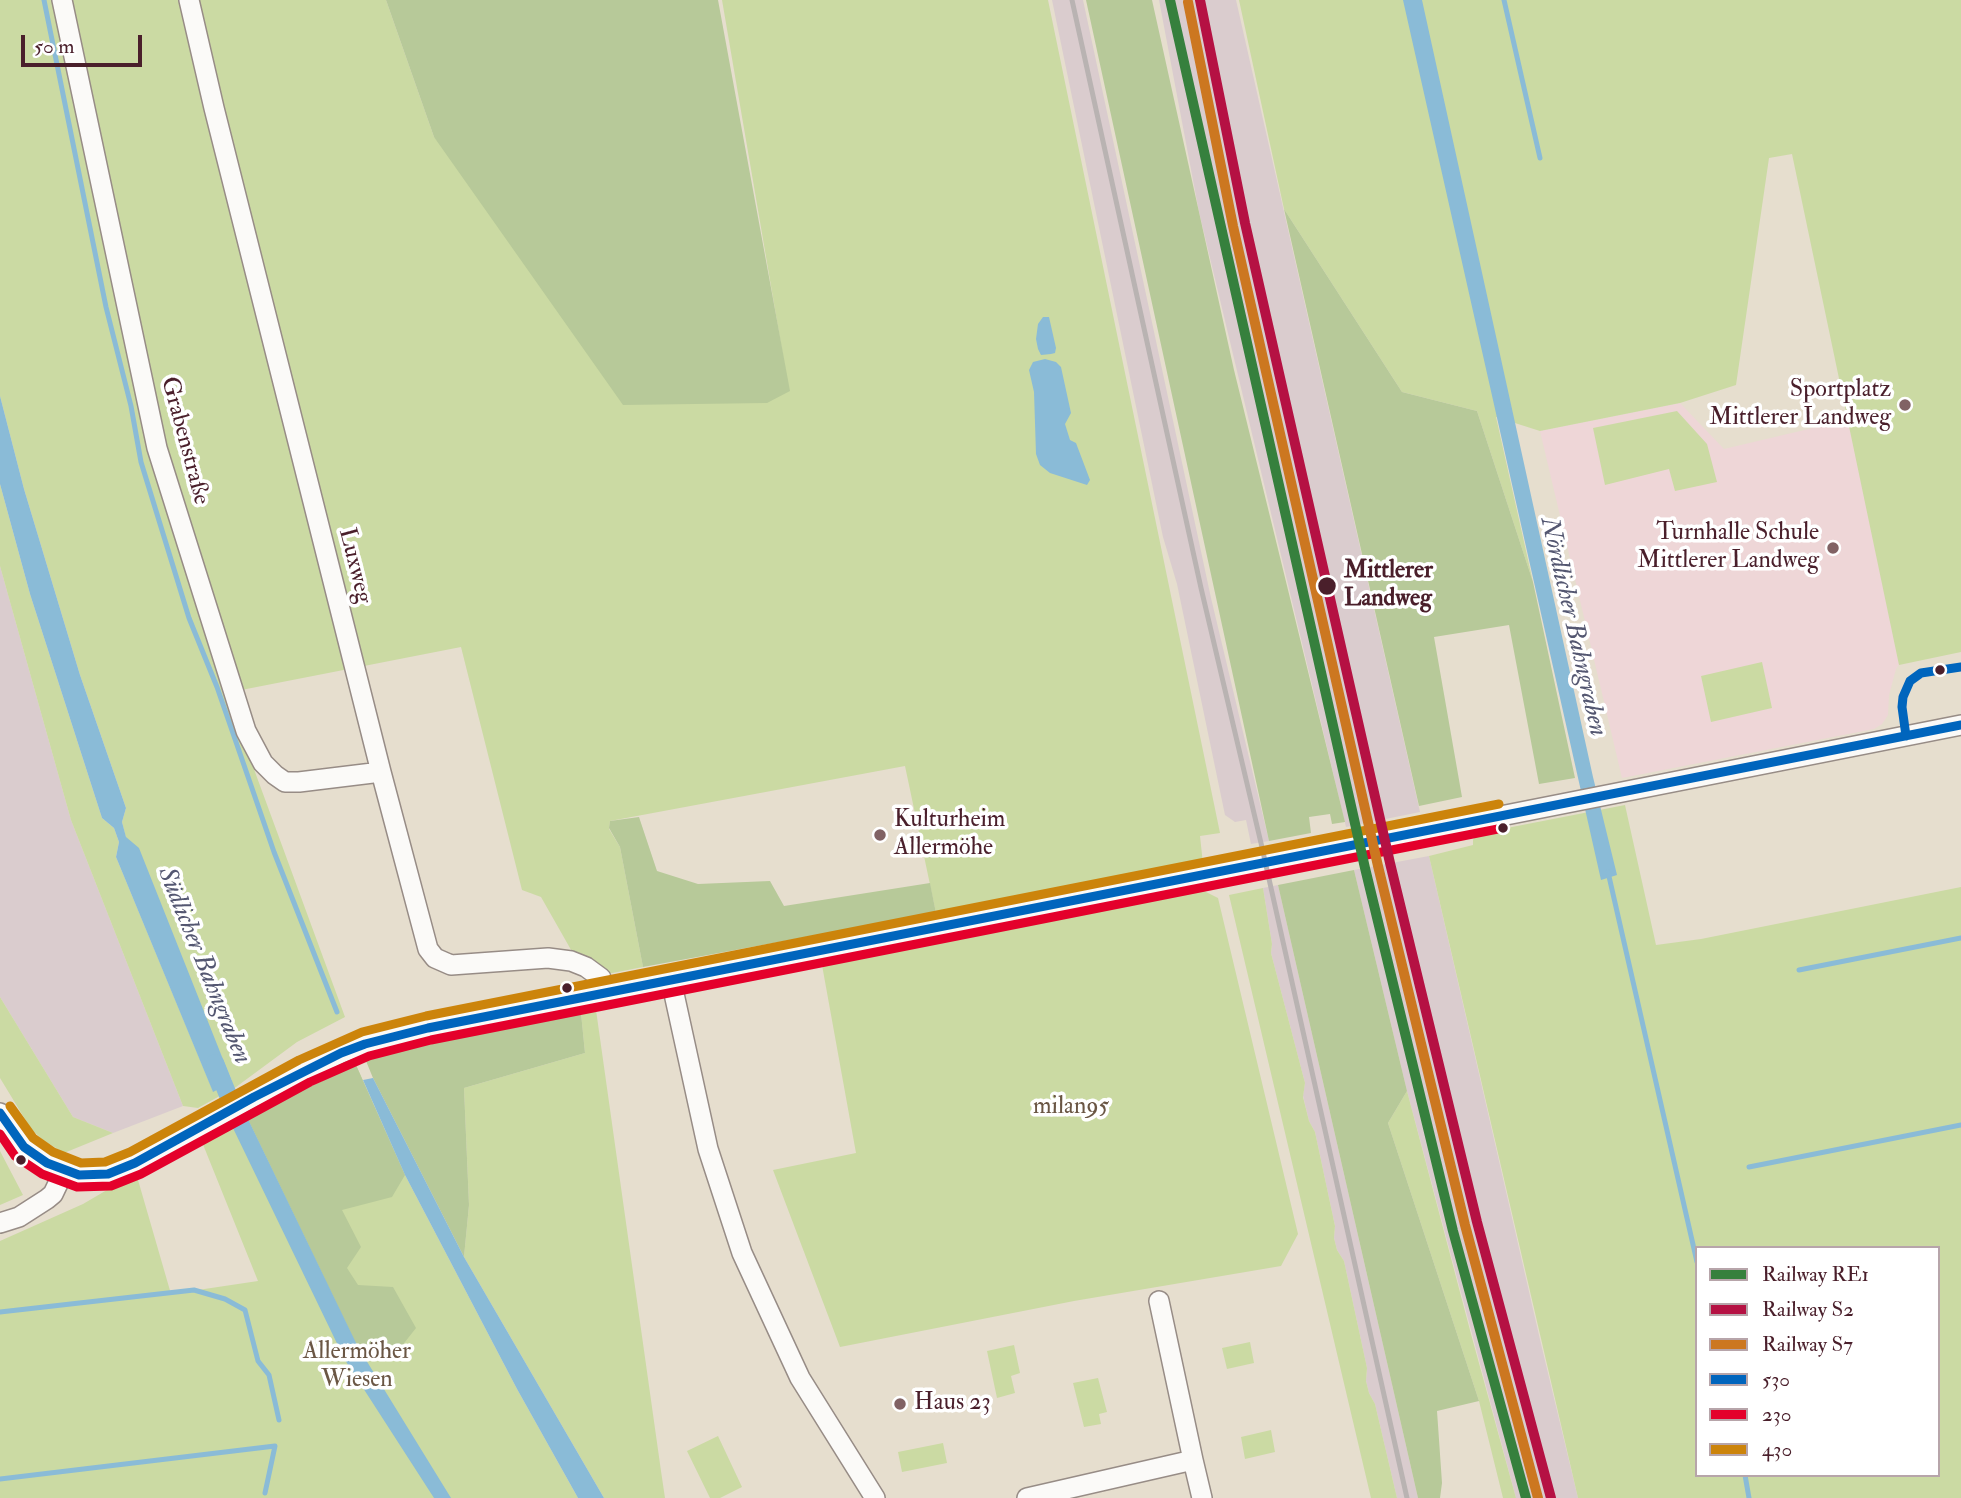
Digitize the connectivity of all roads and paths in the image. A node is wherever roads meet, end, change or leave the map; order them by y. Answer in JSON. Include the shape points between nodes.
{"nodes":[{"id":1,"x":62,"y":0,"type":"edge"},
{"id":2,"x":189,"y":0,"type":"edge"},
{"id":3,"x":1961,"y":725,"type":"edge"},
{"id":4,"x":381,"y":772,"type":"junction"},
{"id":5,"x":671,"y":981,"type":"junction"},
{"id":6,"x":604,"y":994,"type":"junction"},
{"id":7,"x":0,"y":1113,"type":"edge"},
{"id":8,"x":64,"y":1171,"type":"junction"},
{"id":9,"x":0,"y":1223,"type":"edge"},
{"id":10,"x":1159,"y":1301,"type":"dead end"},
{"id":11,"x":1193,"y":1460,"type":"junction"},
{"id":12,"x":875,"y":1498,"type":"edge"},
{"id":13,"x":1027,"y":1498,"type":"edge"},
{"id":14,"x":1202,"y":1498,"type":"edge"}],
"edges":[{"from":1,"to":4,"type":"street","name":"Grabenstraße","via":[[157,448],[246,731],[263,763],[285,782]]},
{"from":2,"to":4,"type":"street","name":"Luxweg"},
{"from":3,"to":5,"type":"street"},
{"from":4,"to":6,"type":"street","name":"Luxweg","via":[[428,949],[435,958],[451,965],[548,958],[571,961],[601,978]]},
{"from":5,"to":6,"type":"street"},
{"from":5,"to":12,"type":"street","via":[[692,1088],[742,1253],[800,1378]]},
{"from":6,"to":8,"type":"street","via":[[365,1044],[114,1172],[98,1176]]},
{"from":7,"to":8,"type":"street","via":[[24,1147]]},
{"from":8,"to":9,"type":"street","via":[[47,1199]]},
{"from":10,"to":11,"type":"street"},
{"from":11,"to":13,"type":"street"},
{"from":11,"to":14,"type":"street"}]}
